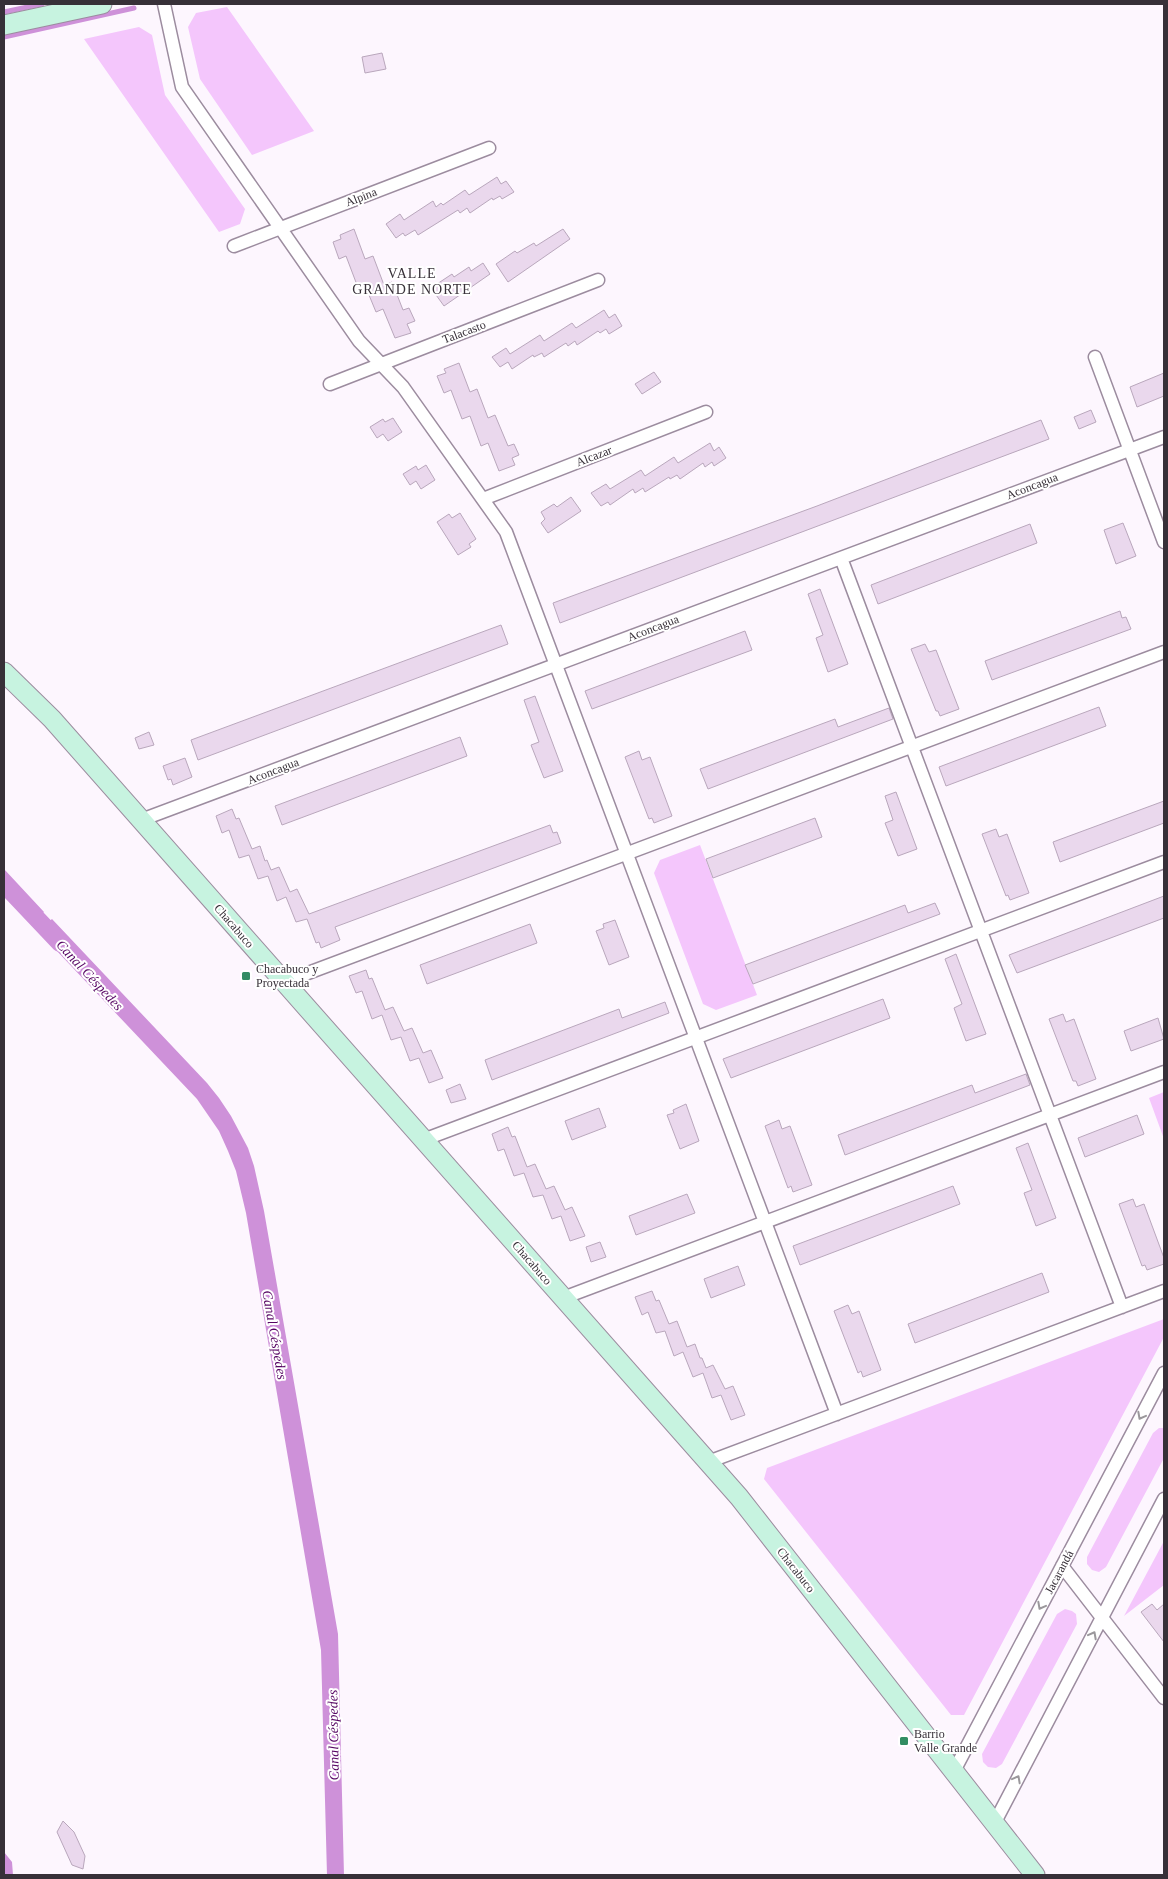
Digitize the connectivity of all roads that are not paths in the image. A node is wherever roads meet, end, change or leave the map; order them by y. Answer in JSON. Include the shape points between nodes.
{"nodes":[{"id":1,"x":102,"y":4,"type":"edge"},
{"id":2,"x":164,"y":4,"type":"edge"},
{"id":3,"x":4,"y":25,"type":"edge"},
{"id":4,"x":489,"y":148,"type":"dead end"},
{"id":5,"x":280,"y":228,"type":"junction"},
{"id":6,"x":234,"y":246,"type":"dead end"},
{"id":7,"x":598,"y":280,"type":"dead end"},
{"id":8,"x":1095,"y":357,"type":"dead end"},
{"id":9,"x":381,"y":364,"type":"junction"},
{"id":10,"x":330,"y":384,"type":"dead end"},
{"id":11,"x":706,"y":412,"type":"dead end"},
{"id":12,"x":1164,"y":437,"type":"edge"},
{"id":13,"x":1130,"y":450,"type":"junction"},
{"id":14,"x":483,"y":499,"type":"junction"},
{"id":15,"x":1164,"y":542,"type":"edge"},
{"id":16,"x":841,"y":558,"type":"junction"},
{"id":17,"x":1164,"y":652,"type":"edge"},
{"id":18,"x":556,"y":665,"type":"junction"},
{"id":19,"x":4,"y":672,"type":"edge"},
{"id":20,"x":912,"y":746,"type":"junction"},
{"id":21,"x":141,"y":820,"type":"junction"},
{"id":22,"x":627,"y":853,"type":"junction"},
{"id":23,"x":1164,"y":862,"type":"edge"},
{"id":24,"x":981,"y":931,"type":"junction"},
{"id":25,"x":284,"y":982,"type":"junction"},
{"id":26,"x":696,"y":1037,"type":"junction"},
{"id":27,"x":1164,"y":1072,"type":"edge"},
{"id":28,"x":1050,"y":1115,"type":"junction"},
{"id":29,"x":423,"y":1140,"type":"junction"},
{"id":30,"x":765,"y":1222,"type":"junction"},
{"id":31,"x":1164,"y":1291,"type":"edge"},
{"id":32,"x":563,"y":1298,"type":"junction"},
{"id":33,"x":1122,"y":1307,"type":"junction"},
{"id":34,"x":1164,"y":1373,"type":"edge"},
{"id":35,"x":1159,"y":1397,"type":"edge"},
{"id":36,"x":837,"y":1414,"type":"junction"},
{"id":37,"x":708,"y":1462,"type":"junction"},
{"id":38,"x":1164,"y":1499,"type":"edge"},
{"id":39,"x":1062,"y":1566,"type":"junction"},
{"id":40,"x":1102,"y":1618,"type":"junction"},
{"id":41,"x":1164,"y":1698,"type":"edge"},
{"id":42,"x":954,"y":1771,"type":"junction"},
{"id":43,"x":995,"y":1822,"type":"junction"},
{"id":44,"x":1035,"y":1875,"type":"edge"}],
"edges":[{"from":1,"to":3,"type":"street"},
{"from":2,"to":5,"type":"street","via":[[182,87]]},
{"from":4,"to":5,"type":"street","name":"Alpina"},
{"from":5,"to":6,"type":"street","name":"Alpina"},
{"from":5,"to":9,"type":"street","via":[[359,341]]},
{"from":7,"to":9,"type":"street","name":"Talacasto"},
{"from":8,"to":13,"type":"street"},
{"from":9,"to":10,"type":"street","name":"Talacasto"},
{"from":9,"to":14,"type":"street","via":[[403,387]]},
{"from":11,"to":14,"type":"street","name":"Alcazar"},
{"from":12,"to":13,"type":"street","name":"Aconcagua"},
{"from":13,"to":15,"type":"street"},
{"from":13,"to":16,"type":"street","name":"Aconcagua"},
{"from":14,"to":18,"type":"street","via":[[506,532]]},
{"from":16,"to":18,"type":"street","name":"Aconcagua"},
{"from":16,"to":20,"type":"street"},
{"from":17,"to":20,"type":"street"},
{"from":18,"to":21,"type":"street","name":"Aconcagua"},
{"from":18,"to":22,"type":"street"},
{"from":19,"to":21,"type":"street","name":"Chacabuco","via":[[52,719]]},
{"from":20,"to":22,"type":"street"},
{"from":20,"to":24,"type":"street"},
{"from":21,"to":25,"type":"street","name":"Chacabuco"},
{"from":22,"to":25,"type":"street"},
{"from":22,"to":26,"type":"street"},
{"from":23,"to":24,"type":"street"},
{"from":24,"to":26,"type":"street"},
{"from":24,"to":28,"type":"street"},
{"from":25,"to":29,"type":"street","name":"Chacabuco"},
{"from":26,"to":29,"type":"street"},
{"from":26,"to":30,"type":"street"},
{"from":27,"to":28,"type":"street"},
{"from":28,"to":30,"type":"street"},
{"from":28,"to":33,"type":"street"},
{"from":29,"to":32,"type":"street","name":"Chacabuco"},
{"from":30,"to":32,"type":"street"},
{"from":30,"to":36,"type":"street"},
{"from":31,"to":33,"type":"street"},
{"from":32,"to":37,"type":"street","name":"Chacabuco"},
{"from":33,"to":36,"type":"street"},
{"from":34,"to":35,"type":"street","name":"Jacarandá"},
{"from":35,"to":39,"type":"street","name":"Jacarandá","one_way":true},
{"from":36,"to":37,"type":"street"},
{"from":37,"to":42,"type":"street","name":"Chacabuco"},
{"from":38,"to":40,"type":"street"},
{"from":39,"to":40,"type":"street"},
{"from":39,"to":42,"type":"street","name":"Jacarandá","one_way":true},
{"from":40,"to":41,"type":"street"},
{"from":43,"to":40,"type":"street","one_way":true},
{"from":42,"to":43,"type":"street","name":"Chacabuco"},
{"from":43,"to":44,"type":"street","name":"Chacabuco"}]}
